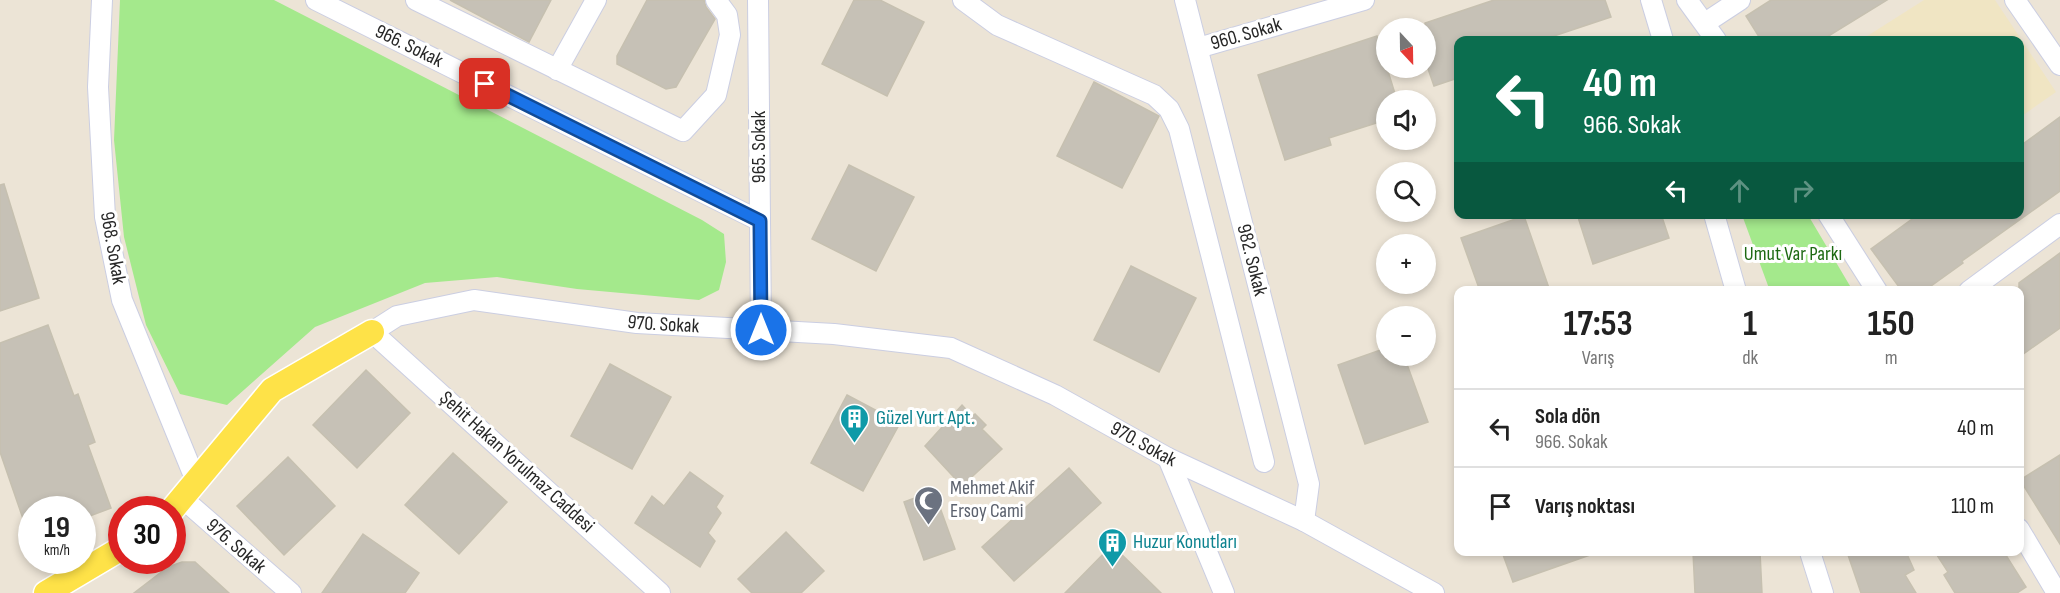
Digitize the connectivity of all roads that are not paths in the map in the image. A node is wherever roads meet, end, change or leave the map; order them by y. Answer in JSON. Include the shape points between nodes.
{"nodes":[{"id":1,"x":102,"y":0,"type":"edge"},
{"id":2,"x":316,"y":0,"type":"edge"},
{"id":3,"x":416,"y":0,"type":"edge"},
{"id":4,"x":596,"y":0,"type":"edge"},
{"id":5,"x":716,"y":0,"type":"edge"},
{"id":6,"x":758,"y":0,"type":"edge"},
{"id":7,"x":963,"y":0,"type":"edge"},
{"id":8,"x":1185,"y":0,"type":"edge"},
{"id":9,"x":1364,"y":0,"type":"edge"},
{"id":10,"x":1651,"y":0,"type":"edge"},
{"id":11,"x":1687,"y":0,"type":"edge"},
{"id":12,"x":1740,"y":0,"type":"edge"},
{"id":13,"x":2015,"y":0,"type":"edge"},
{"id":14,"x":1705,"y":23,"type":"junction"},
{"id":15,"x":1662,"y":36,"type":"edge"},
{"id":16,"x":1713,"y":36,"type":"edge"},
{"id":17,"x":1198,"y":48,"type":"junction"},
{"id":18,"x":2060,"y":65,"type":"edge"},
{"id":19,"x":557,"y":70,"type":"junction"},
{"id":20,"x":1715,"y":219,"type":"edge"},
{"id":21,"x":1831,"y":219,"type":"edge"},
{"id":22,"x":760,"y":221,"type":"junction"},
{"id":23,"x":2060,"y":224,"type":"edge"},
{"id":24,"x":1735,"y":286,"type":"edge"},
{"id":25,"x":1874,"y":286,"type":"edge"},
{"id":26,"x":1976,"y":286,"type":"edge"},
{"id":27,"x":761,"y":330,"type":"junction"},
{"id":28,"x":372,"y":332,"type":"junction"},
{"id":29,"x":1168,"y":458,"type":"junction"},
{"id":30,"x":1264,"y":462,"type":"dead end"},
{"id":31,"x":183,"y":496,"type":"edge"},
{"id":32,"x":186,"y":499,"type":"edge"},
{"id":33,"x":1304,"y":521,"type":"junction"},
{"id":34,"x":2024,"y":537,"type":"edge"},
{"id":35,"x":108,"y":556,"type":"edge"},
{"id":36,"x":1811,"y":556,"type":"edge"},
{"id":37,"x":268,"y":585,"type":"edge"},
{"id":38,"x":46,"y":593,"type":"edge"},
{"id":39,"x":291,"y":593,"type":"edge"},
{"id":40,"x":660,"y":593,"type":"edge"},
{"id":41,"x":1224,"y":593,"type":"edge"},
{"id":42,"x":1434,"y":593,"type":"edge"},
{"id":43,"x":1823,"y":593,"type":"edge"},
{"id":44,"x":2057,"y":593,"type":"edge"}],
"edges":[{"from":1,"to":31,"type":"street","name":"968. Sokak","via":[[98,87],[105,217],[122,300]]},
{"from":2,"to":22,"type":"street","name":"966. Sokak"},
{"from":3,"to":19,"type":"street"},
{"from":4,"to":19,"type":"street"},
{"from":5,"to":19,"type":"street","via":[[727,15],[730,35],[716,95],[683,131]]},
{"from":6,"to":22,"type":"street","name":"965. Sokak"},
{"from":7,"to":30,"type":"street","via":[[997,25],[1154,95],[1169,109],[1179,129]]},
{"from":8,"to":17,"type":"street","name":"982. Sokak"},
{"from":9,"to":17,"type":"street","name":"960. Sokak"},
{"from":10,"to":15,"type":"street"},
{"from":11,"to":14,"type":"street"},
{"from":12,"to":14,"type":"street"},
{"from":13,"to":18,"type":"street"},
{"from":14,"to":16,"type":"street"},
{"from":17,"to":33,"type":"street","name":"982. Sokak","via":[[1308,484]]},
{"from":20,"to":24,"type":"street"},
{"from":21,"to":25,"type":"street"},
{"from":22,"to":27,"type":"street","name":"965. Sokak"},
{"from":23,"to":26,"type":"street"},
{"from":27,"to":28,"type":"street","name":"970. Sokak","via":[[637,323],[474,300],[397,315]]},
{"from":27,"to":29,"type":"street","name":"970. Sokak","via":[[951,348],[1055,395]]},
{"from":28,"to":31,"type":"main road","name":"970. Sokak","via":[[272,390]]},
{"from":28,"to":40,"type":"street","name":"Şehit Hakan Yorulmaz Caddesi"},
{"from":29,"to":33,"type":"street","name":"970. Sokak"},
{"from":29,"to":41,"type":"street"},
{"from":32,"to":37,"type":"street","name":"976. Sokak"},
{"from":33,"to":42,"type":"street","name":"970. Sokak"},
{"from":34,"to":44,"type":"street"},
{"from":35,"to":38,"type":"main road"},
{"from":36,"to":43,"type":"street"},
{"from":37,"to":39,"type":"street","name":"976. Sokak"}]}
